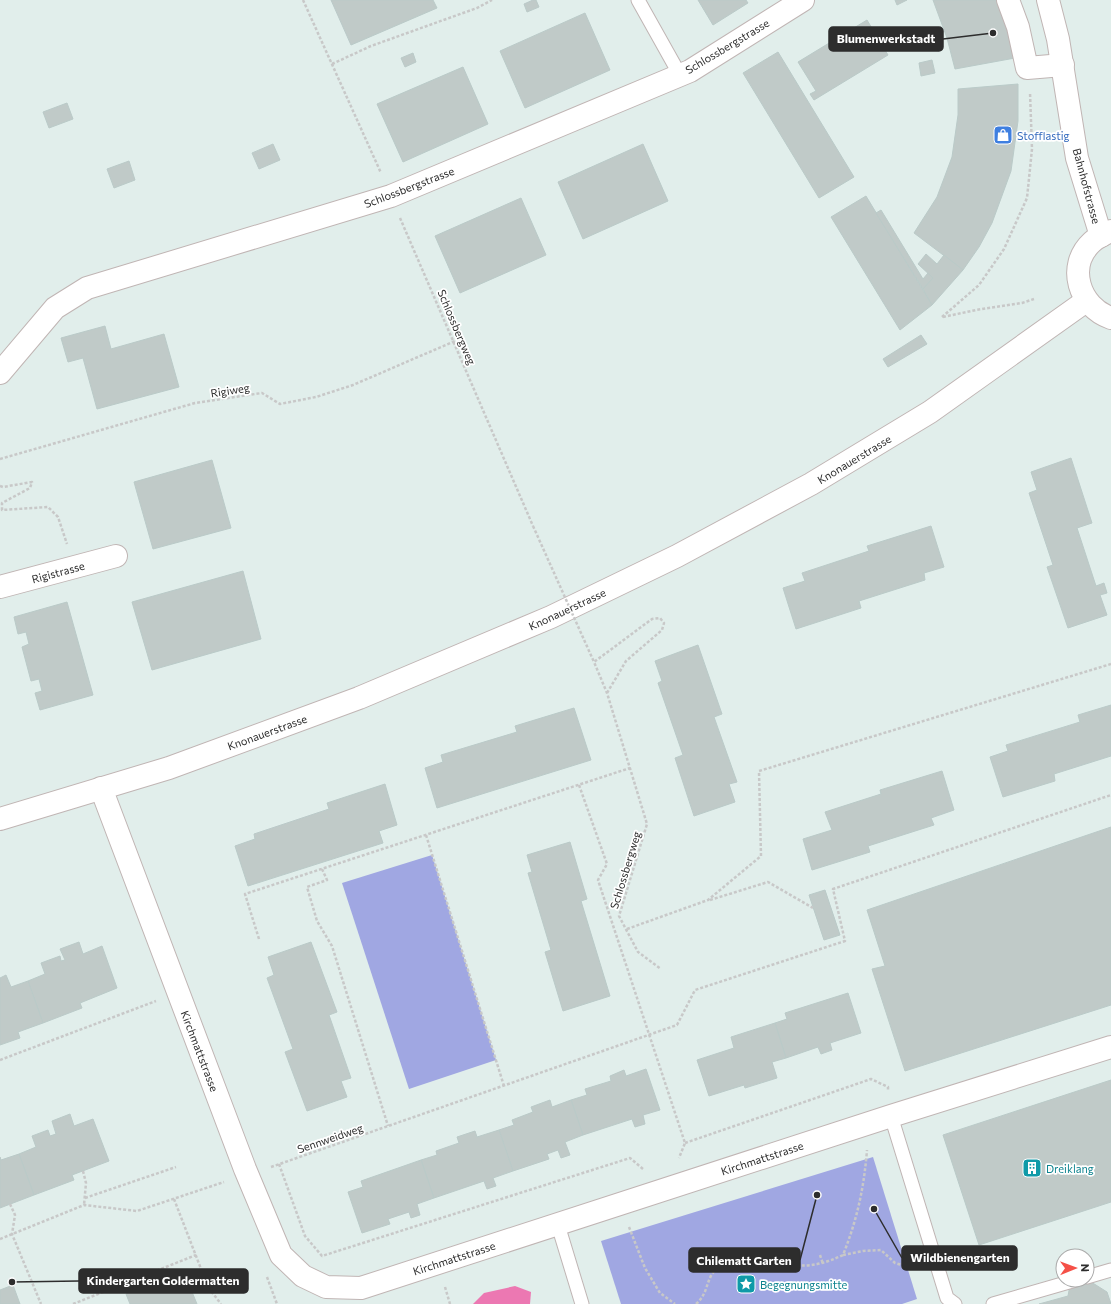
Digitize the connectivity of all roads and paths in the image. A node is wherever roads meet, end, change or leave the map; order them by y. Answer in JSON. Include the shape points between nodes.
{"nodes":[{"id":1,"x":303,"y":0,"type":"edge"},
{"id":2,"x":492,"y":0,"type":"edge"},
{"id":3,"x":638,"y":0,"type":"edge"},
{"id":4,"x":803,"y":0,"type":"edge"},
{"id":5,"x":1008,"y":0,"type":"edge"},
{"id":6,"x":1048,"y":0,"type":"edge"},
{"id":7,"x":332,"y":64,"type":"junction"},
{"id":8,"x":1064,"y":73,"type":"junction"},
{"id":9,"x":680,"y":75,"type":"junction"},
{"id":10,"x":391,"y":196,"type":"junction"},
{"id":11,"x":1106,"y":233,"type":"edge"},
{"id":12,"x":1034,"y":298,"type":"dead end"},
{"id":13,"x":1086,"y":301,"type":"junction"},
{"id":14,"x":1111,"y":318,"type":"edge"},
{"id":15,"x":454,"y":341,"type":"junction"},
{"id":16,"x":0,"y":372,"type":"edge"},
{"id":17,"x":0,"y":459,"type":"edge"},
{"id":18,"x":0,"y":486,"type":"edge"},
{"id":19,"x":116,"y":556,"type":"dead end"},
{"id":20,"x":75,"y":567,"type":"junction"},
{"id":21,"x":0,"y":587,"type":"edge"},
{"id":22,"x":594,"y":662,"type":"junction"},
{"id":23,"x":1111,"y":664,"type":"edge"},
{"id":24,"x":607,"y":693,"type":"junction"},
{"id":25,"x":630,"y":768,"type":"junction"},
{"id":26,"x":579,"y":785,"type":"junction"},
{"id":27,"x":101,"y":788,"type":"junction"},
{"id":28,"x":1111,"y":796,"type":"edge"},
{"id":29,"x":0,"y":819,"type":"edge"},
{"id":30,"x":426,"y":835,"type":"junction"},
{"id":31,"x":322,"y":869,"type":"junction"},
{"id":32,"x":708,"y":900,"type":"junction"},
{"id":33,"x":813,"y":908,"type":"dead end"},
{"id":34,"x":627,"y":929,"type":"junction"},
{"id":35,"x":258,"y":939,"type":"dead end"},
{"id":36,"x":661,"y":969,"type":"dead end"},
{"id":37,"x":179,"y":992,"type":"junction"},
{"id":38,"x":650,"y":1035,"type":"junction"},
{"id":39,"x":1111,"y":1048,"type":"edge"},
{"id":40,"x":0,"y":1060,"type":"edge"},
{"id":41,"x":504,"y":1086,"type":"junction"},
{"id":42,"x":891,"y":1116,"type":"junction"},
{"id":43,"x":867,"y":1124,"type":"junction"},
{"id":44,"x":388,"y":1126,"type":"junction"},
{"id":45,"x":685,"y":1143,"type":"junction"},
{"id":46,"x":280,"y":1164,"type":"junction"},
{"id":47,"x":176,"y":1167,"type":"dead end"},
{"id":48,"x":83,"y":1171,"type":"dead end"},
{"id":49,"x":248,"y":1175,"type":"junction"},
{"id":50,"x":665,"y":1189,"type":"junction"},
{"id":51,"x":85,"y":1198,"type":"junction"},
{"id":52,"x":174,"y":1199,"type":"junction"},
{"id":53,"x":10,"y":1204,"type":"dead end"},
{"id":54,"x":84,"y":1205,"type":"junction"},
{"id":55,"x":628,"y":1224,"type":"dead end"},
{"id":56,"x":558,"y":1225,"type":"junction"},
{"id":57,"x":12,"y":1234,"type":"junction"},
{"id":58,"x":0,"y":1239,"type":"edge"},
{"id":59,"x":196,"y":1255,"type":"junction"},
{"id":60,"x":820,"y":1255,"type":"dead end"},
{"id":61,"x":843,"y":1255,"type":"junction"},
{"id":62,"x":729,"y":1262,"type":"junction"},
{"id":63,"x":823,"y":1264,"type":"junction"},
{"id":64,"x":736,"y":1270,"type":"dead end"},
{"id":65,"x":1111,"y":1270,"type":"edge"},
{"id":66,"x":941,"y":1275,"type":"junction"},
{"id":67,"x":1095,"y":1275,"type":"edge"},
{"id":68,"x":1055,"y":1286,"type":"edge"},
{"id":69,"x":41,"y":1304,"type":"edge"},
{"id":70,"x":72,"y":1304,"type":"edge"},
{"id":71,"x":221,"y":1304,"type":"edge"},
{"id":72,"x":582,"y":1304,"type":"edge"},
{"id":73,"x":674,"y":1304,"type":"edge"},
{"id":74,"x":696,"y":1304,"type":"edge"},
{"id":75,"x":955,"y":1304,"type":"edge"},
{"id":76,"x":993,"y":1304,"type":"edge"}],
"edges":[{"from":1,"to":7,"type":"path","name":"Schlossbergweg"},
{"from":2,"to":7,"type":"path","via":[[477,8],[371,46]]},
{"from":3,"to":9,"type":"lane"},
{"from":4,"to":9,"type":"street","name":"Schlossbergstrasse"},
{"from":5,"to":8,"type":"street","via":[[1018,28],[1027,68]]},
{"from":6,"to":8,"type":"street","name":"Bahnhofstrasse"},
{"from":7,"to":10,"type":"path","name":"Schlossbergweg"},
{"from":8,"to":11,"type":"street","name":"Bahnhofstrasse","via":[[1077,158]]},
{"from":8,"to":12,"type":"path","via":[[1029,85],[1032,149],[1027,198],[1004,249],[979,285],[942,317],[1022,303]]},
{"from":9,"to":10,"type":"street","name":"Schlossbergstrasse"},
{"from":10,"to":15,"type":"path","name":"Schlossbergweg"},
{"from":10,"to":16,"type":"street","name":"Schlossbergstrasse","via":[[87,288],[54,308]]},
{"from":11,"to":13,"type":"street","via":[[1092,242],[1080,260],[1079,281]]},
{"from":13,"to":14,"type":"street","via":[[1094,309]]},
{"from":13,"to":27,"type":"street","name":"Knonauerstrasse","via":[[930,412],[811,484],[677,556],[551,618],[359,698],[169,768]]},
{"from":15,"to":17,"type":"path","name":"Rigiweg","via":[[353,385],[316,397],[280,404],[262,393],[195,403]]},
{"from":15,"to":22,"type":"path","name":"Schlossbergweg","bridge":true},
{"from":18,"to":20,"type":"path","via":[[32,482],[30,488],[2,504],[2,510],[48,507],[58,518]]},
{"from":19,"to":20,"type":"street","name":"Rigistrasse"},
{"from":20,"to":21,"type":"street","name":"Rigistrasse"},
{"from":22,"to":24,"type":"path","name":"Schlossbergweg"},
{"from":22,"to":24,"type":"path","via":[[652,619],[660,618],[664,623],[662,630],[626,661]]},
{"from":23,"to":32,"type":"path","via":[[759,771],[761,856]]},
{"from":24,"to":25,"type":"path","name":"Schlossbergweg"},
{"from":25,"to":26,"type":"path"},
{"from":25,"to":34,"type":"path","name":"Schlossbergweg","via":[[647,824],[619,916]]},
{"from":26,"to":30,"type":"path"},
{"from":26,"to":38,"type":"path","via":[[607,864],[598,880]]},
{"from":27,"to":29,"type":"street","name":"Knonauerstrasse"},
{"from":27,"to":37,"type":"street","name":"Kirchmattstrasse"},
{"from":28,"to":38,"type":"path","name":"Sennweidweg","via":[[833,889],[845,941],[695,990],[677,1025]]},
{"from":30,"to":31,"type":"path"},
{"from":30,"to":41,"type":"path"},
{"from":31,"to":35,"type":"path","via":[[245,894]]},
{"from":31,"to":44,"type":"path","via":[[327,880],[306,887],[317,921],[332,946]]},
{"from":32,"to":33,"type":"path","via":[[768,882]]},
{"from":32,"to":34,"type":"path"},
{"from":34,"to":36,"type":"path","name":"Schlossbergweg","via":[[638,952]]},
{"from":37,"to":40,"type":"path"},
{"from":37,"to":49,"type":"street","name":"Kirchmattstrasse"},
{"from":38,"to":41,"type":"path","name":"Sennweidweg"},
{"from":38,"to":45,"type":"path"},
{"from":39,"to":42,"type":"street","name":"Kirchmattstrasse"},
{"from":41,"to":44,"type":"path","name":"Sennweidweg"},
{"from":42,"to":43,"type":"street","name":"Kirchmattstrasse"},
{"from":42,"to":45,"type":"path","via":[[888,1087],[871,1079]]},
{"from":42,"to":66,"type":"lane"},
{"from":43,"to":50,"type":"street","name":"Kirchmattstrasse"},
{"from":43,"to":61,"type":"path","via":[[866,1169],[855,1223]]},
{"from":44,"to":46,"type":"path","name":"Sennweidweg"},
{"from":45,"to":50,"type":"path"},
{"from":46,"to":49,"type":"path","name":"Sennweidweg"},
{"from":46,"to":50,"type":"path","via":[[304,1236],[322,1256],[630,1158]]},
{"from":47,"to":51,"type":"path"},
{"from":48,"to":51,"type":"path","via":[[86,1183]]},
{"from":49,"to":52,"type":"path","name":"Sennweidweg"},
{"from":49,"to":56,"type":"street","name":"Kirchmattstrasse","via":[[281,1255],[303,1276],[326,1287],[361,1288]]},
{"from":50,"to":56,"type":"street","name":"Kirchmattstrasse"},
{"from":51,"to":54,"type":"path"},
{"from":52,"to":54,"type":"path","name":"Sennweidweg","via":[[137,1211]]},
{"from":52,"to":59,"type":"path"},
{"from":53,"to":57,"type":"path","via":[[15,1215]]},
{"from":54,"to":57,"type":"path","name":"Sennweidweg"},
{"from":55,"to":73,"type":"path","via":[[645,1268],[660,1292]]},
{"from":56,"to":72,"type":"lane"},
{"from":57,"to":58,"type":"path","name":"Sennweidweg"},
{"from":57,"to":69,"type":"path"},
{"from":59,"to":70,"type":"path"},
{"from":59,"to":71,"type":"path","via":[[208,1287]]},
{"from":60,"to":63,"type":"path"},
{"from":61,"to":63,"type":"path"},
{"from":61,"to":66,"type":"path","via":[[881,1250],[895,1263]]},
{"from":62,"to":63,"type":"path","via":[[771,1258],[791,1265]]},
{"from":62,"to":64,"type":"path"},
{"from":62,"to":74,"type":"path","via":[[722,1264],[710,1274],[704,1297]]},
{"from":65,"to":67,"type":"lane"},
{"from":66,"to":75,"type":"lane","via":[[947,1298]]},
{"from":68,"to":76,"type":"lane"}]}
